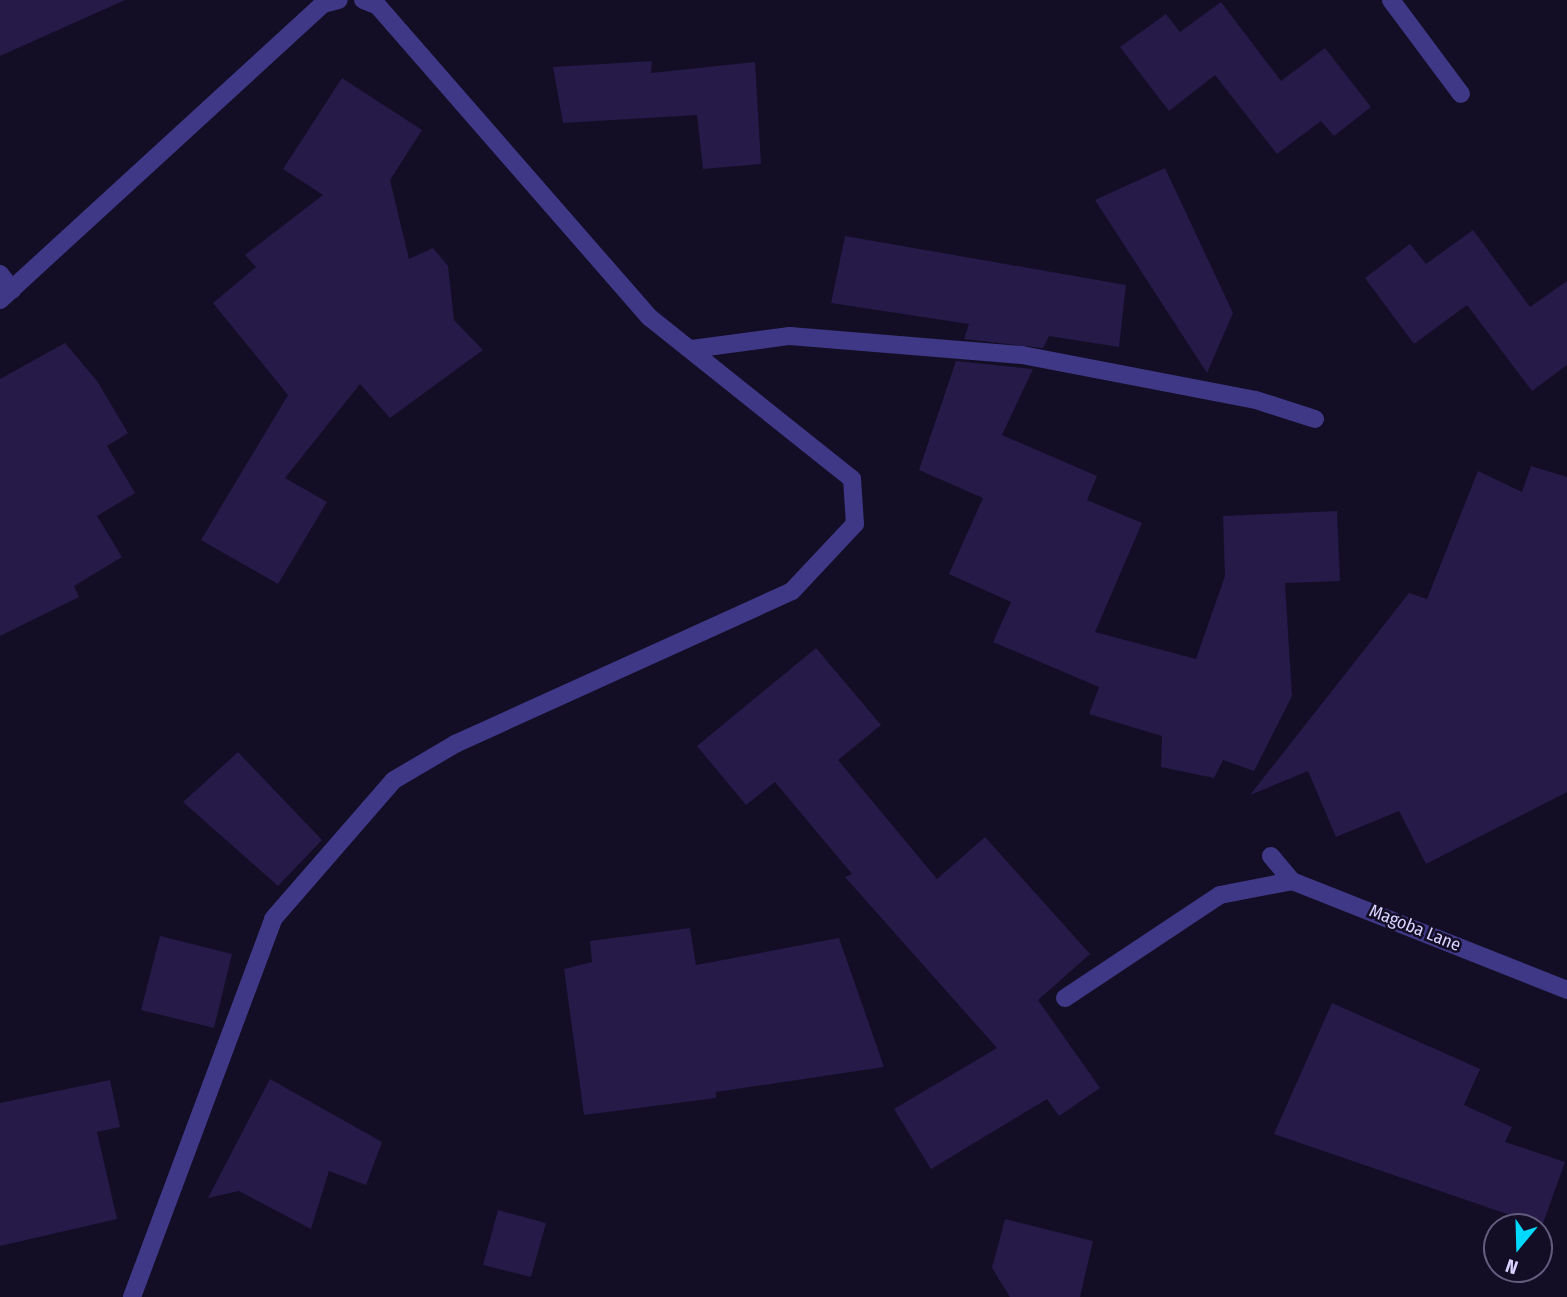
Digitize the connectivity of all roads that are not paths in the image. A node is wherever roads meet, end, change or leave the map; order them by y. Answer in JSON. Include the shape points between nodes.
{"nodes":[{"id":1,"x":339,"y":0,"type":"edge"},
{"id":2,"x":363,"y":0,"type":"edge"},
{"id":3,"x":1391,"y":0,"type":"edge"},
{"id":4,"x":1461,"y":94,"type":"dead end"},
{"id":5,"x":0,"y":274,"type":"edge"},
{"id":6,"x":6,"y":295,"type":"edge"},
{"id":7,"x":692,"y":349,"type":"junction"},
{"id":8,"x":1315,"y":419,"type":"dead end"},
{"id":9,"x":1270,"y":856,"type":"dead end"},
{"id":10,"x":1292,"y":881,"type":"junction"},
{"id":11,"x":1567,"y":990,"type":"edge"},
{"id":12,"x":1065,"y":998,"type":"dead end"},
{"id":13,"x":132,"y":1297,"type":"edge"}],
"edges":[{"from":1,"to":6,"type":"street","via":[[323,4]]},
{"from":2,"to":7,"type":"street","via":[[378,6],[650,318]]},
{"from":3,"to":4,"type":"street"},
{"from":5,"to":6,"type":"street"},
{"from":7,"to":8,"type":"street","via":[[790,336],[1022,355],[1256,400]]},
{"from":7,"to":13,"type":"street","via":[[852,479],[855,524],[792,591],[455,744],[394,780],[273,919]]},
{"from":9,"to":10,"type":"street","name":"Magoba Lane"},
{"from":10,"to":11,"type":"street","name":"Magoba Lane"},
{"from":10,"to":12,"type":"street","via":[[1220,895]]}]}
